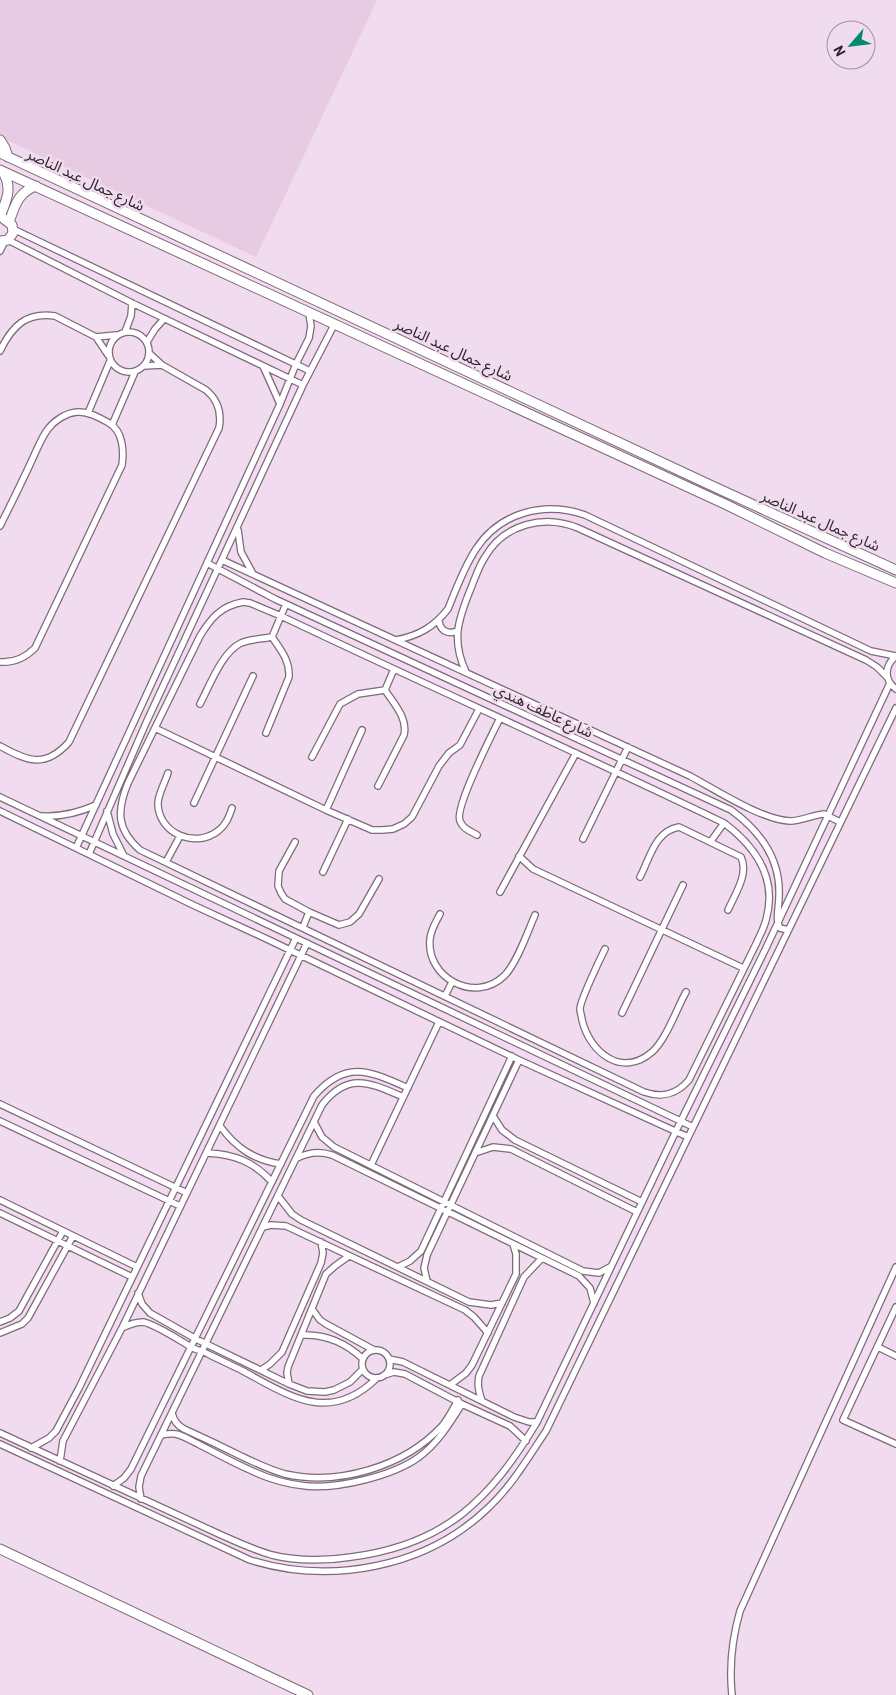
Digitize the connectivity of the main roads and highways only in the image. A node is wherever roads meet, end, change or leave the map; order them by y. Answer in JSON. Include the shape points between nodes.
{"nodes":[{"id":1,"x":0,"y":140,"type":"edge"},
{"id":2,"x":4,"y":155,"type":"edge"},
{"id":3,"x":1,"y":171,"type":"edge"},
{"id":4,"x":36,"y":186,"type":"junction"},
{"id":5,"x":6,"y":222,"type":"edge"},
{"id":6,"x":4,"y":241,"type":"edge"},
{"id":7,"x":708,"y":484,"type":"junction"},
{"id":8,"x":703,"y":494,"type":"junction"},
{"id":9,"x":732,"y":495,"type":"junction"},
{"id":10,"x":727,"y":505,"type":"junction"},
{"id":11,"x":896,"y":570,"type":"edge"},
{"id":12,"x":896,"y":583,"type":"edge"},
{"id":13,"x":0,"y":1549,"type":"edge"},
{"id":14,"x":308,"y":1695,"type":"edge"}],
"edges":[{"from":1,"to":2,"type":"main road","via":[[5,148]]},
{"from":2,"to":7,"type":"main road","name":"شارع جمال عبد الناصر"},
{"from":3,"to":4,"type":"main road","name":"شارع جمال عبد الناصر"},
{"from":3,"to":5,"type":"main road","via":[[7,178],[9,190]]},
{"from":4,"to":5,"type":"main road","via":[[19,198]]},
{"from":4,"to":8,"type":"main road","name":"شارع جمال عبد الناصر"},
{"from":5,"to":6,"type":"main road","via":[[13,233]]},
{"from":7,"to":8,"type":"main road","via":[[707,494]]},
{"from":7,"to":9,"type":"main road","name":"شارع جمال عبد الناصر"},
{"from":8,"to":10,"type":"main road","name":"شارع جمال عبد الناصر"},
{"from":9,"to":10,"type":"main road","via":[[726,499]]},
{"from":9,"to":11,"type":"main road","name":"شارع جمال عبد الناصر"},
{"from":10,"to":12,"type":"main road","name":"شارع جمال عبد الناصر","via":[[825,553]]},
{"from":13,"to":14,"type":"main road"}]}
